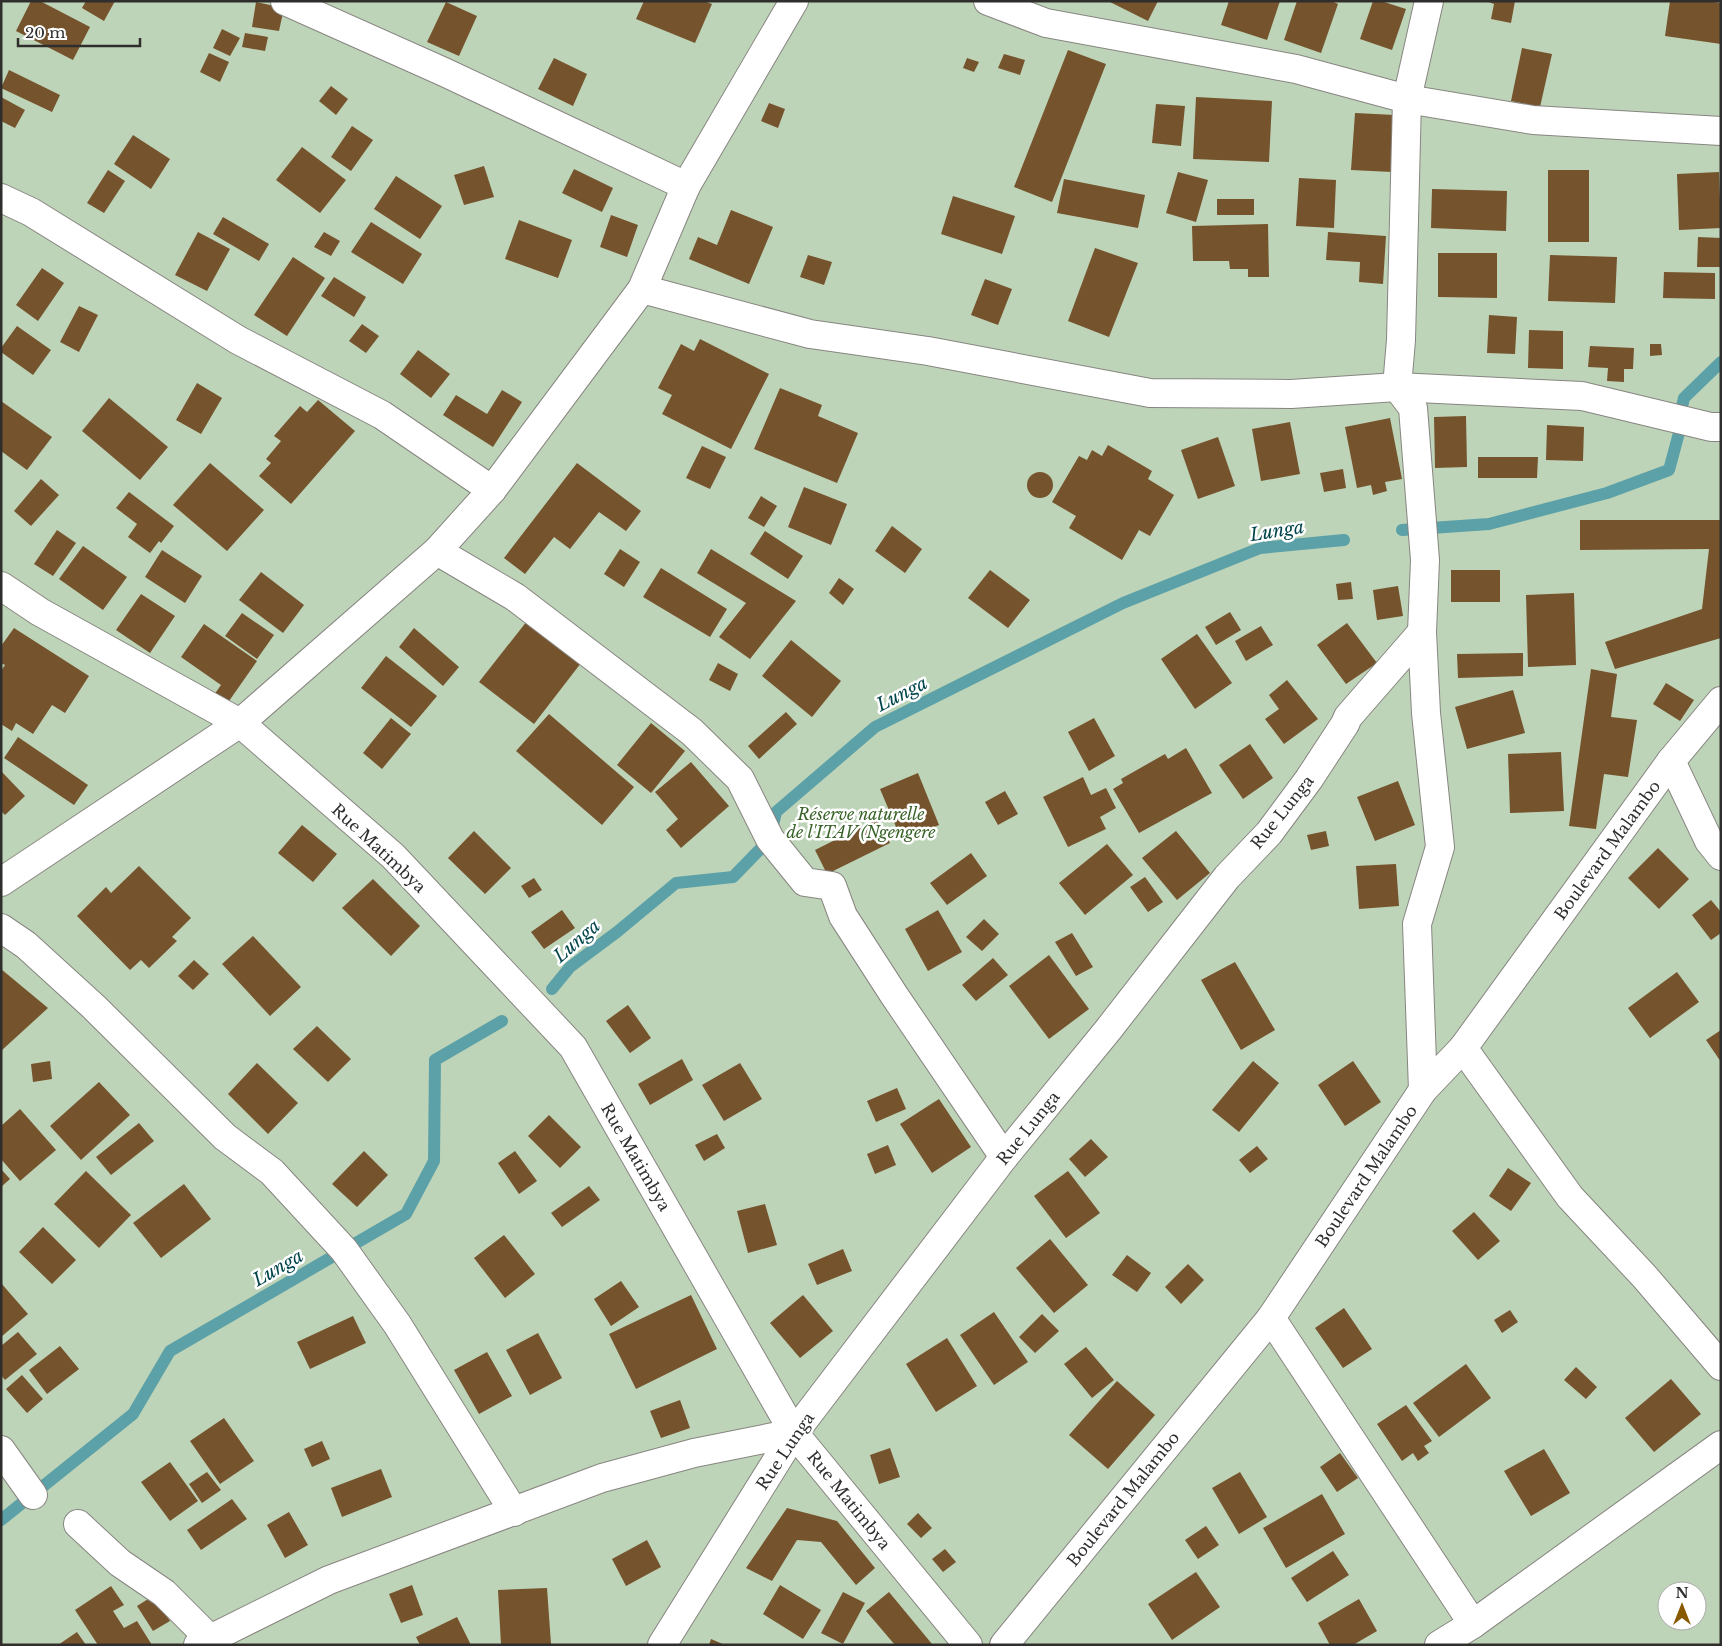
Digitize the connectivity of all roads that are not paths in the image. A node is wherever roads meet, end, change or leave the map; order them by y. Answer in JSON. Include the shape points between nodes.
{"nodes":[{"id":1,"x":285,"y":1,"type":"edge"},
{"id":2,"x":794,"y":1,"type":"edge"},
{"id":3,"x":988,"y":1,"type":"edge"},
{"id":4,"x":1429,"y":1,"type":"edge"},
{"id":5,"x":1407,"y":100,"type":"junction"},
{"id":6,"x":1721,"y":131,"type":"edge"},
{"id":7,"x":686,"y":186,"type":"junction"},
{"id":8,"x":1,"y":198,"type":"edge"},
{"id":9,"x":642,"y":289,"type":"junction"},
{"id":10,"x":1397,"y":387,"type":"junction"},
{"id":11,"x":1716,"y":427,"type":"edge"},
{"id":12,"x":492,"y":490,"type":"junction"},
{"id":13,"x":437,"y":551,"type":"junction"},
{"id":14,"x":1,"y":586,"type":"edge"},
{"id":15,"x":1422,"y":632,"type":"junction"},
{"id":16,"x":1721,"y":701,"type":"edge"},
{"id":17,"x":240,"y":723,"type":"junction"},
{"id":18,"x":1671,"y":761,"type":"junction"},
{"id":19,"x":1721,"y":856,"type":"edge"},
{"id":20,"x":1,"y":882,"type":"edge"},
{"id":21,"x":1,"y":928,"type":"edge"},
{"id":22,"x":1463,"y":1048,"type":"junction"},
{"id":23,"x":1423,"y":1090,"type":"junction"},
{"id":24,"x":1004,"y":1157,"type":"junction"},
{"id":25,"x":1271,"y":1318,"type":"junction"},
{"id":26,"x":1721,"y":1366,"type":"edge"},
{"id":27,"x":794,"y":1433,"type":"junction"},
{"id":28,"x":1721,"y":1445,"type":"edge"},
{"id":29,"x":1,"y":1450,"type":"edge"},
{"id":30,"x":33,"y":1495,"type":"dead end"},
{"id":31,"x":514,"y":1512,"type":"junction"},
{"id":32,"x":78,"y":1524,"type":"dead end"},
{"id":33,"x":1473,"y":1624,"type":"junction"},
{"id":34,"x":204,"y":1641,"type":"edge"},
{"id":35,"x":662,"y":1645,"type":"edge"},
{"id":36,"x":968,"y":1645,"type":"edge"},
{"id":37,"x":1004,"y":1645,"type":"edge"},
{"id":38,"x":1439,"y":1645,"type":"edge"}],
"edges":[{"from":1,"to":7,"type":"street"},
{"from":2,"to":7,"type":"street"},
{"from":3,"to":5,"type":"street","via":[[1046,22],[1296,69]]},
{"from":4,"to":5,"type":"street"},
{"from":5,"to":6,"type":"street","via":[[1534,120]]},
{"from":5,"to":10,"type":"street"},
{"from":7,"to":9,"type":"street"},
{"from":8,"to":12,"type":"street","via":[[31,212],[238,340],[382,415]]},
{"from":9,"to":10,"type":"street","via":[[810,334],[928,351],[1150,393],[1291,394]]},
{"from":9,"to":12,"type":"street"},
{"from":10,"to":11,"type":"street","via":[[1582,396]]},
{"from":10,"to":15,"type":"street","via":[[1413,408],[1425,560]]},
{"from":12,"to":13,"type":"street"},
{"from":13,"to":17,"type":"street"},
{"from":13,"to":24,"type":"street","via":[[516,597],[692,732],[740,779],[770,839],[805,882],[832,886],[848,924]]},
{"from":14,"to":17,"type":"street","name":"Rue Matimbya","via":[[40,612]]},
{"from":15,"to":23,"type":"street","via":[[1426,713],[1440,847],[1417,924]]},
{"from":15,"to":24,"type":"street","name":"Rue Lunga","via":[[1348,717],[1309,779],[1269,833],[1227,877]]},
{"from":16,"to":18,"type":"street","name":"Boulevard Malambo"},
{"from":17,"to":20,"type":"street"},
{"from":17,"to":27,"type":"street","name":"Rue Matimbya","via":[[393,856],[572,1047]]},
{"from":18,"to":19,"type":"street","via":[[1709,841]]},
{"from":18,"to":22,"type":"street","name":"Boulevard Malambo"},
{"from":21,"to":31,"type":"street","via":[[26,945],[94,1007],[226,1137],[272,1172],[344,1250],[397,1324]]},
{"from":22,"to":23,"type":"street","name":"Boulevard Malambo"},
{"from":22,"to":26,"type":"street","via":[[1570,1197],[1644,1276]]},
{"from":23,"to":25,"type":"street","name":"Boulevard Malambo"},
{"from":24,"to":27,"type":"street","name":"Rue Lunga"},
{"from":25,"to":33,"type":"street"},
{"from":25,"to":37,"type":"street","name":"Boulevard Malambo"},
{"from":27,"to":31,"type":"street","via":[[694,1453],[602,1478]]},
{"from":27,"to":35,"type":"street","name":"Rue Lunga"},
{"from":27,"to":36,"type":"street","name":"Rue Matimbya"},
{"from":28,"to":33,"type":"street"},
{"from":29,"to":30,"type":"street"},
{"from":31,"to":34,"type":"street","via":[[329,1580]]},
{"from":32,"to":34,"type":"street","via":[[120,1563],[164,1593]]},
{"from":33,"to":38,"type":"street"}]}
